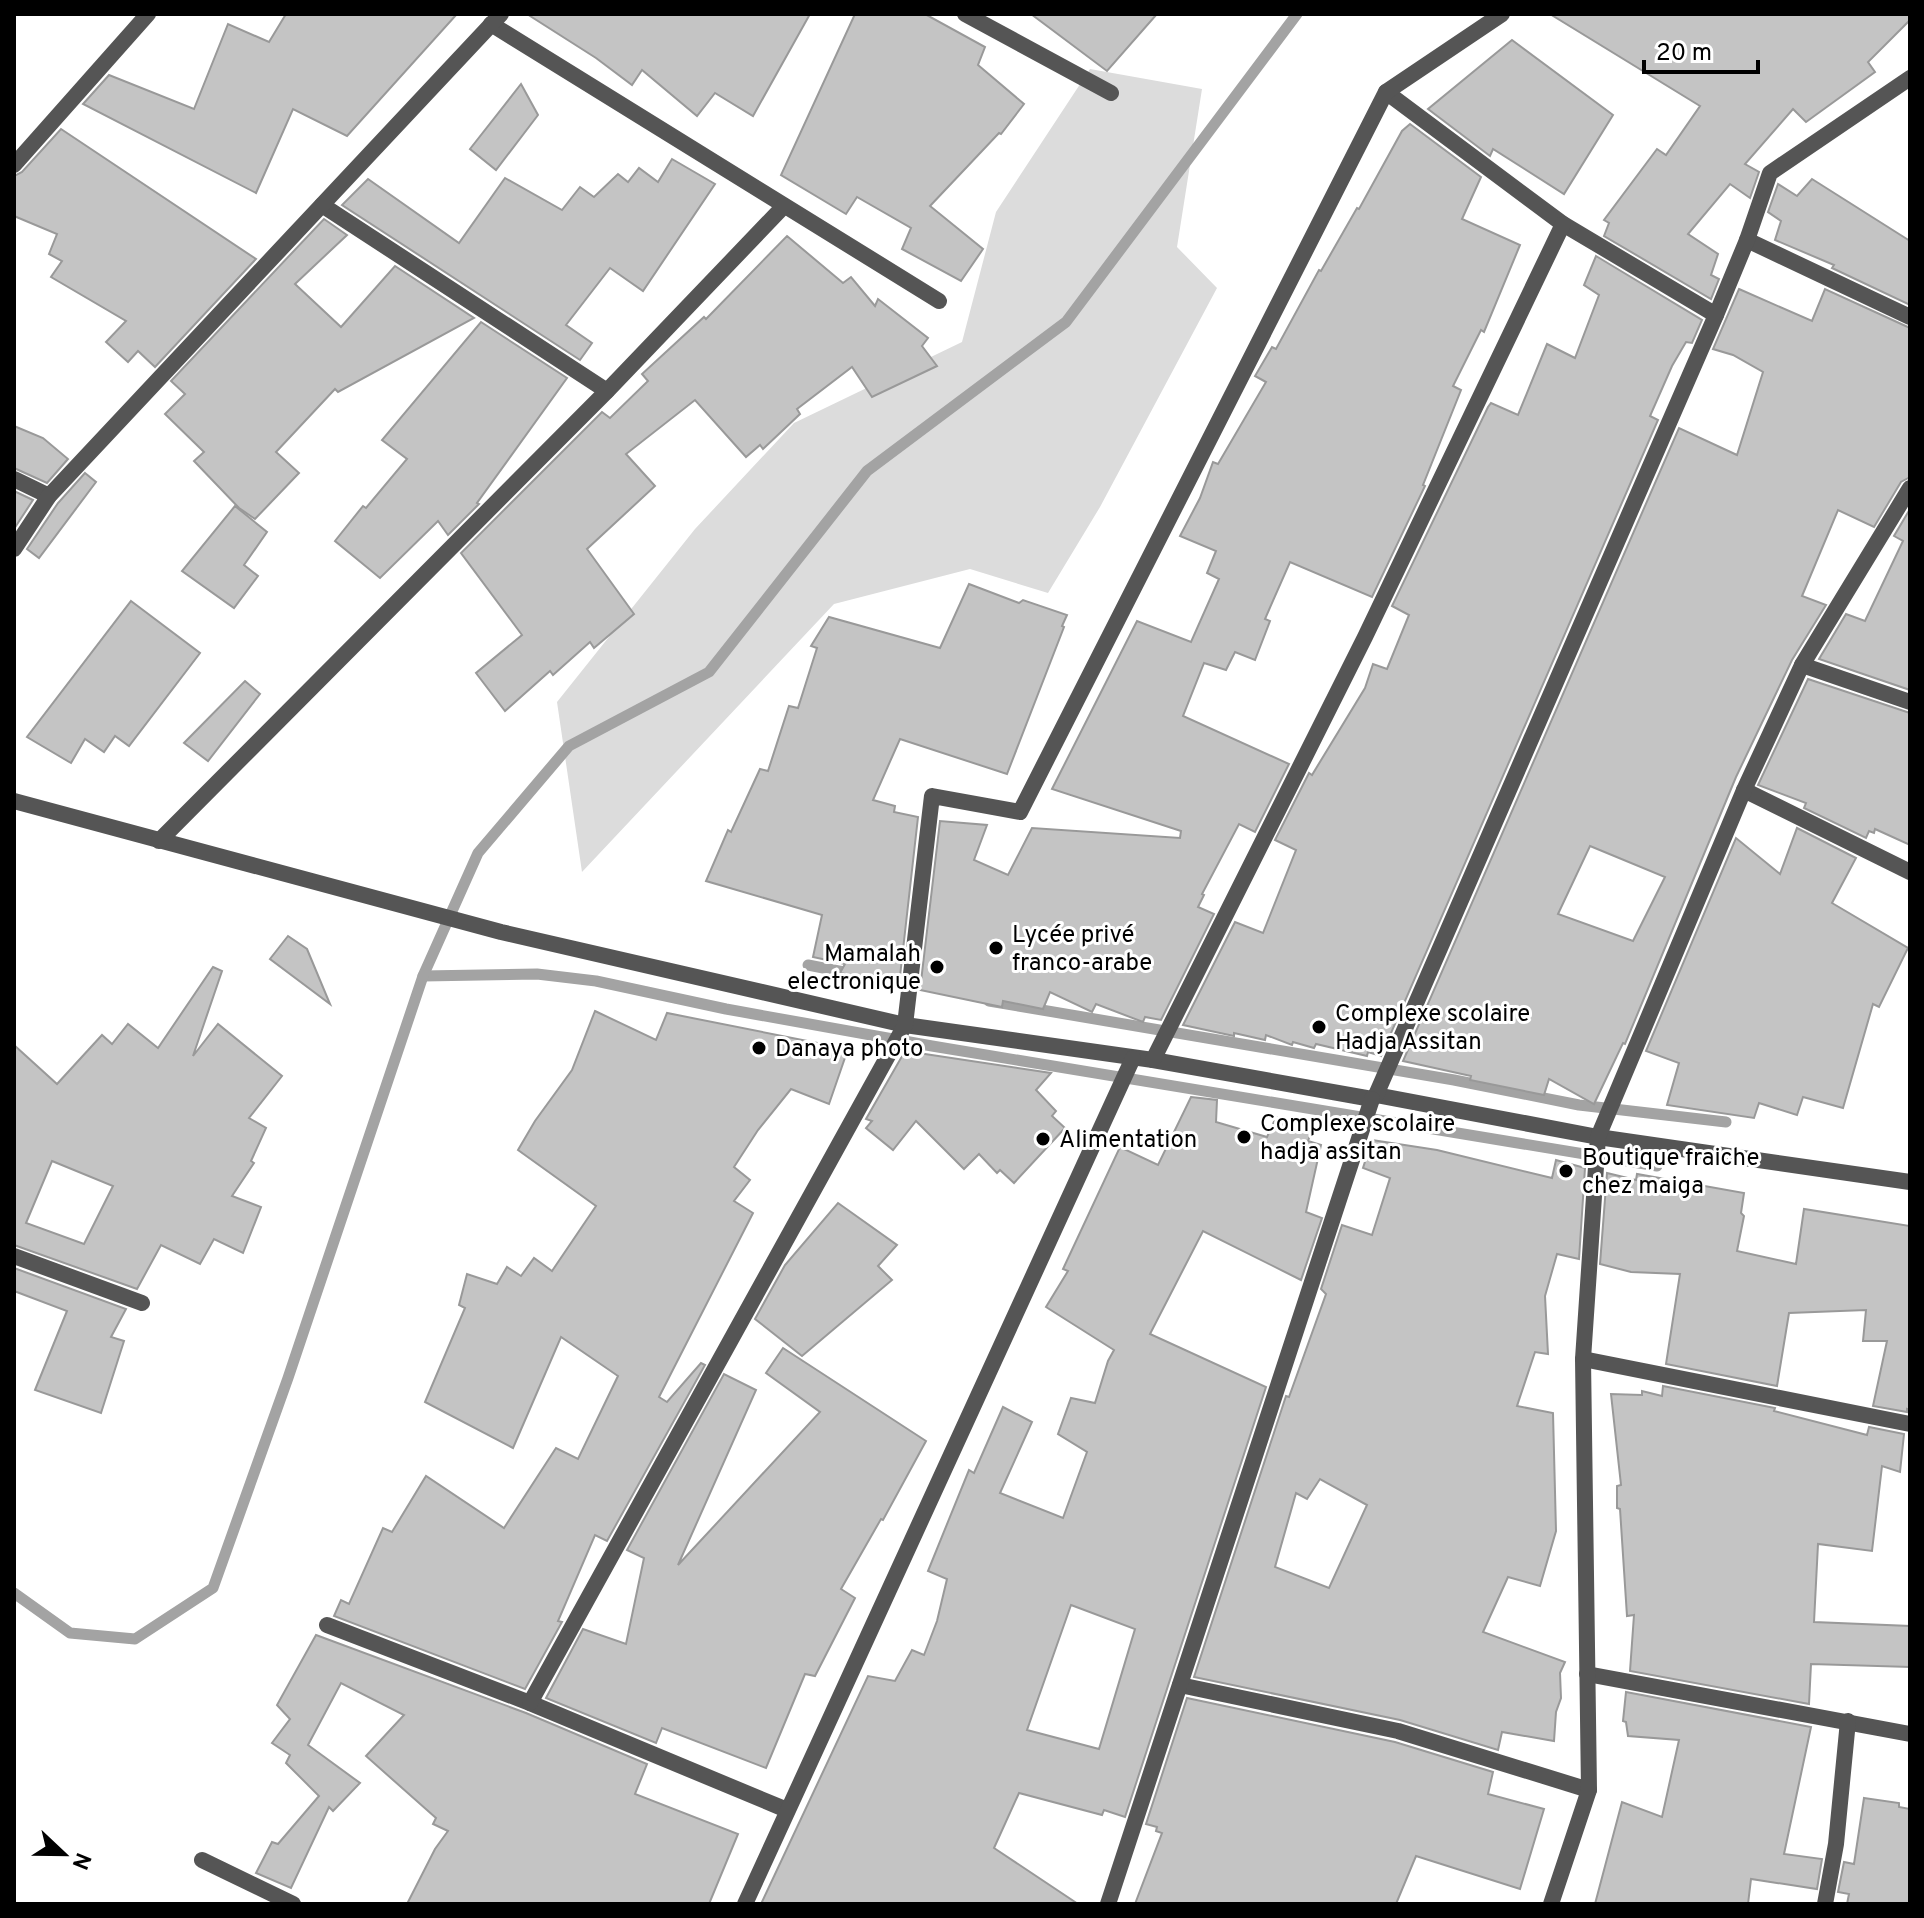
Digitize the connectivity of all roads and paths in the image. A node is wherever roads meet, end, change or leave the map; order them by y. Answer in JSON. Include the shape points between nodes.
{"nodes":[{"id":1,"x":148,"y":14,"type":"edge"},
{"id":2,"x":965,"y":14,"type":"edge"},
{"id":3,"x":1502,"y":14,"type":"edge"},
{"id":4,"x":496,"y":19,"type":"edge"},
{"id":5,"x":1910,"y":78,"type":"edge"},
{"id":6,"x":1386,"y":92,"type":"junction"},
{"id":7,"x":1111,"y":93,"type":"dead end"},
{"id":8,"x":14,"y":165,"type":"edge"},
{"id":9,"x":322,"y":205,"type":"junction"},
{"id":10,"x":784,"y":206,"type":"junction"},
{"id":11,"x":1563,"y":224,"type":"junction"},
{"id":12,"x":1747,"y":240,"type":"junction"},
{"id":13,"x":939,"y":301,"type":"dead end"},
{"id":14,"x":1716,"y":315,"type":"junction"},
{"id":15,"x":1910,"y":317,"type":"edge"},
{"id":16,"x":607,"y":391,"type":"junction"},
{"id":17,"x":14,"y":479,"type":"edge"},
{"id":18,"x":1910,"y":488,"type":"edge"},
{"id":19,"x":49,"y":496,"type":"junction"},
{"id":20,"x":14,"y":549,"type":"edge"},
{"id":21,"x":1802,"y":665,"type":"junction"},
{"id":22,"x":1910,"y":702,"type":"edge"},
{"id":23,"x":1744,"y":790,"type":"junction"},
{"id":24,"x":14,"y":801,"type":"edge"},
{"id":25,"x":159,"y":841,"type":"junction"},
{"id":26,"x":1910,"y":872,"type":"edge"},
{"id":27,"x":905,"y":1025,"type":"junction"},
{"id":28,"x":1133,"y":1058,"type":"junction"},
{"id":29,"x":1153,"y":1060,"type":"junction"},
{"id":30,"x":1374,"y":1097,"type":"junction"},
{"id":31,"x":1598,"y":1137,"type":"junction"},
{"id":32,"x":1910,"y":1182,"type":"edge"},
{"id":33,"x":14,"y":1256,"type":"edge"},
{"id":34,"x":142,"y":1303,"type":"dead end"},
{"id":35,"x":1583,"y":1359,"type":"junction"},
{"id":36,"x":1910,"y":1424,"type":"edge"},
{"id":37,"x":327,"y":1625,"type":"dead end"},
{"id":38,"x":1587,"y":1674,"type":"junction"},
{"id":39,"x":1180,"y":1685,"type":"junction"},
{"id":40,"x":530,"y":1703,"type":"junction"},
{"id":41,"x":1848,"y":1721,"type":"junction"},
{"id":42,"x":1910,"y":1734,"type":"edge"},
{"id":43,"x":1589,"y":1790,"type":"junction"},
{"id":44,"x":787,"y":1810,"type":"junction"},
{"id":45,"x":202,"y":1860,"type":"dead end"},
{"id":46,"x":293,"y":1904,"type":"edge"},
{"id":47,"x":745,"y":1904,"type":"edge"},
{"id":48,"x":1108,"y":1904,"type":"edge"},
{"id":49,"x":1551,"y":1904,"type":"edge"},
{"id":50,"x":1825,"y":1904,"type":"edge"}],
"edges":[{"from":1,"to":8,"type":"street"},
{"from":2,"to":7,"type":"street"},
{"from":3,"to":6,"type":"street"},
{"from":4,"to":9,"type":"street"},
{"from":4,"to":10,"type":"street"},
{"from":5,"to":12,"type":"street","via":[[1770,173]]},
{"from":6,"to":11,"type":"street"},
{"from":6,"to":27,"type":"street","via":[[1020,812],[932,796]]},
{"from":9,"to":16,"type":"street"},
{"from":9,"to":19,"type":"street"},
{"from":10,"to":13,"type":"street"},
{"from":10,"to":16,"type":"street"},
{"from":11,"to":14,"type":"street"},
{"from":11,"to":29,"type":"street","via":[[1365,637]]},
{"from":12,"to":14,"type":"street"},
{"from":12,"to":15,"type":"street"},
{"from":14,"to":30,"type":"street"},
{"from":16,"to":25,"type":"street"},
{"from":17,"to":19,"type":"street"},
{"from":18,"to":21,"type":"street"},
{"from":19,"to":20,"type":"street"},
{"from":21,"to":22,"type":"street"},
{"from":21,"to":23,"type":"street"},
{"from":23,"to":26,"type":"street"},
{"from":23,"to":31,"type":"street"},
{"from":24,"to":25,"type":"street"},
{"from":25,"to":27,"type":"street","via":[[501,932]]},
{"from":27,"to":28,"type":"street"},
{"from":27,"to":40,"type":"street"},
{"from":28,"to":29,"type":"street"},
{"from":28,"to":44,"type":"street"},
{"from":29,"to":30,"type":"street"},
{"from":30,"to":31,"type":"street"},
{"from":30,"to":39,"type":"street"},
{"from":31,"to":32,"type":"street"},
{"from":31,"to":35,"type":"street"},
{"from":33,"to":34,"type":"street"},
{"from":35,"to":36,"type":"street"},
{"from":35,"to":38,"type":"street"},
{"from":37,"to":40,"type":"street"},
{"from":38,"to":41,"type":"street"},
{"from":38,"to":43,"type":"street"},
{"from":39,"to":43,"type":"street","via":[[1398,1731]]},
{"from":39,"to":48,"type":"street"},
{"from":40,"to":44,"type":"street"},
{"from":41,"to":42,"type":"street"},
{"from":41,"to":50,"type":"street"},
{"from":43,"to":49,"type":"street"},
{"from":44,"to":47,"type":"street"},
{"from":45,"to":46,"type":"street"}]}
